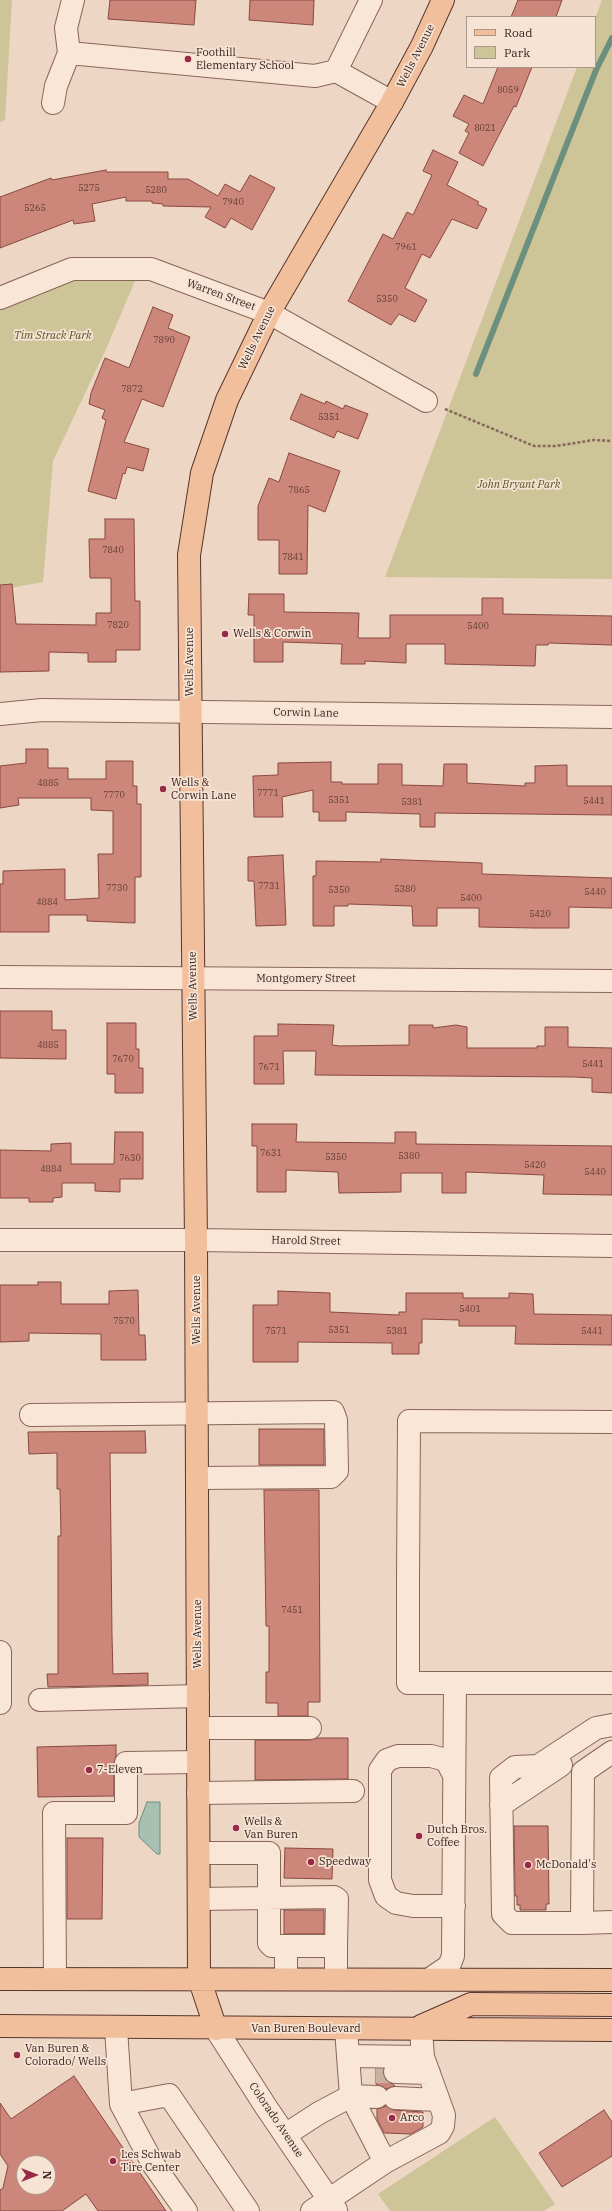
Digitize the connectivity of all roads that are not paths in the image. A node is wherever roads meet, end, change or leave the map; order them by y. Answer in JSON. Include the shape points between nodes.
{"nodes":[{"id":1,"x":73,"y":0,"type":"edge"},
{"id":2,"x":371,"y":0,"type":"edge"},
{"id":3,"x":443,"y":0,"type":"edge"},
{"id":4,"x":69,"y":53,"type":"junction"},
{"id":5,"x":336,"y":71,"type":"junction"},
{"id":6,"x":392,"y":102,"type":"junction"},
{"id":7,"x":53,"y":103,"type":"dead end"},
{"id":8,"x":0,"y":298,"type":"edge"},
{"id":9,"x":269,"y":313,"type":"junction"},
{"id":10,"x":426,"y":400,"type":"road end"},
{"id":11,"x":190,"y":712,"type":"junction"},
{"id":12,"x":0,"y":714,"type":"edge"},
{"id":13,"x":612,"y":717,"type":"edge"},
{"id":14,"x":0,"y":977,"type":"edge"},
{"id":15,"x":192,"y":978,"type":"junction"},
{"id":16,"x":612,"y":981,"type":"edge"},
{"id":17,"x":0,"y":1240,"type":"edge"},
{"id":18,"x":196,"y":1240,"type":"junction"},
{"id":19,"x":612,"y":1246,"type":"edge"},
{"id":20,"x":197,"y":1412,"type":"junction"},
{"id":21,"x":31,"y":1415,"type":"dead end"},
{"id":22,"x":612,"y":1422,"type":"edge"},
{"id":23,"x":197,"y":1478,"type":"junction"},
{"id":24,"x":0,"y":1652,"type":"edge"},
{"id":25,"x":455,"y":1683,"type":"junction"},
{"id":26,"x":612,"y":1683,"type":"edge"},
{"id":27,"x":198,"y":1696,"type":"junction"},
{"id":28,"x":40,"y":1700,"type":"dead end"},
{"id":29,"x":0,"y":1703,"type":"edge"},
{"id":30,"x":612,"y":1725,"type":"edge"},
{"id":31,"x":198,"y":1728,"type":"junction"},
{"id":32,"x":310,"y":1728,"type":"dead end"},
{"id":33,"x":612,"y":1732,"type":"edge"},
{"id":34,"x":612,"y":1752,"type":"edge"},
{"id":35,"x":198,"y":1762,"type":"junction"},
{"id":36,"x":454,"y":1775,"type":"junction"},
{"id":37,"x":353,"y":1791,"type":"dead end"},
{"id":38,"x":198,"y":1793,"type":"junction"},
{"id":39,"x":500,"y":1805,"type":"junction"},
{"id":40,"x":199,"y":1853,"type":"junction"},
{"id":41,"x":269,"y":1898,"type":"junction"},
{"id":42,"x":199,"y":1899,"type":"junction"},
{"id":43,"x":454,"y":1906,"type":"junction"},
{"id":44,"x":612,"y":1922,"type":"edge"},
{"id":45,"x":582,"y":1923,"type":"junction"},
{"id":46,"x":286,"y":1946,"type":"junction"},
{"id":47,"x":336,"y":1946,"type":"junction"},
{"id":48,"x":453,"y":1956,"type":"junction"},
{"id":49,"x":199,"y":1978,"type":"junction"},
{"id":50,"x":0,"y":1979,"type":"edge"},
{"id":51,"x":55,"y":1979,"type":"junction"},
{"id":52,"x":286,"y":1979,"type":"junction"},
{"id":53,"x":336,"y":1979,"type":"junction"},
{"id":54,"x":430,"y":1979,"type":"junction"},
{"id":55,"x":484,"y":1979,"type":"junction"},
{"id":56,"x":612,"y":1980,"type":"edge"},
{"id":57,"x":612,"y":2005,"type":"edge"},
{"id":58,"x":0,"y":2026,"type":"edge"},
{"id":59,"x":116,"y":2028,"type":"junction"},
{"id":60,"x":216,"y":2029,"type":"junction"},
{"id":61,"x":346,"y":2029,"type":"junction"},
{"id":62,"x":417,"y":2029,"type":"junction"},
{"id":63,"x":612,"y":2030,"type":"edge"},
{"id":64,"x":350,"y":2077,"type":"junction"},
{"id":65,"x":431,"y":2078,"type":"junction"},
{"id":66,"x":386,"y":2084,"type":"junction"},
{"id":67,"x":121,"y":2104,"type":"junction"},
{"id":68,"x":285,"y":2135,"type":"junction"},
{"id":69,"x":385,"y":2162,"type":"junction"},
{"id":70,"x":326,"y":2207,"type":"edge"},
{"id":71,"x":186,"y":2211,"type":"edge"},
{"id":72,"x":248,"y":2211,"type":"edge"}],
"edges":[{"from":1,"to":4,"type":"street","via":[[66,28]]},
{"from":2,"to":5,"type":"street"},
{"from":3,"to":6,"type":"main road","name":"Wells Avenue"},
{"from":4,"to":5,"type":"street","via":[[315,76]]},
{"from":4,"to":7,"type":"street","via":[[56,86]]},
{"from":5,"to":6,"type":"street"},
{"from":6,"to":9,"type":"main road","name":"Wells Avenue"},
{"from":8,"to":9,"type":"street","name":"Warren Street","via":[[72,269],[151,269]]},
{"from":9,"to":10,"type":"street","name":"Warren Street"},
{"from":9,"to":11,"type":"main road","name":"Wells Avenue","via":[[227,400],[202,473],[190,555]]},
{"from":11,"to":12,"type":"street","name":"Corwin Lane","via":[[42,710]]},
{"from":11,"to":13,"type":"street","name":"Corwin Lane"},
{"from":11,"to":15,"type":"main road","name":"Wells Avenue"},
{"from":14,"to":15,"type":"street","name":"Montgomery Street"},
{"from":15,"to":16,"type":"street","name":"Montgomery Street"},
{"from":15,"to":18,"type":"main road","name":"Wells Avenue"},
{"from":17,"to":18,"type":"street","name":"Harold Street"},
{"from":18,"to":19,"type":"street","name":"Harold Street"},
{"from":18,"to":20,"type":"main road","name":"Wells Avenue"},
{"from":20,"to":21,"type":"street"},
{"from":20,"to":23,"type":"main road","name":"Wells Avenue"},
{"from":20,"to":23,"type":"street","via":[[333,1412],[336,1420],[338,1471],[331,1477]]},
{"from":22,"to":25,"type":"street","via":[[409,1421],[408,1683]]},
{"from":23,"to":27,"type":"main road","name":"Wells Avenue"},
{"from":24,"to":29,"type":"street"},
{"from":25,"to":26,"type":"street"},
{"from":25,"to":36,"type":"street"},
{"from":27,"to":28,"type":"street"},
{"from":27,"to":31,"type":"main road","name":"Wells Avenue"},
{"from":30,"to":39,"type":"street","via":[[596,1728],[538,1766],[515,1767],[501,1778]]},
{"from":31,"to":32,"type":"street"},
{"from":31,"to":35,"type":"main road","name":"Wells Avenue"},
{"from":33,"to":39,"type":"street"},
{"from":34,"to":45,"type":"street","via":[[583,1772]]},
{"from":35,"to":38,"type":"main road","name":"Wells Avenue"},
{"from":35,"to":51,"type":"street","via":[[126,1763],[126,1813],[54,1813]]},
{"from":36,"to":43,"type":"street"},
{"from":36,"to":43,"type":"street","via":[[446,1760],[431,1756],[398,1756],[387,1760],[380,1770],[380,1880],[386,1896],[396,1903],[412,1906]]},
{"from":37,"to":38,"type":"street"},
{"from":38,"to":40,"type":"main road","name":"Wells Avenue"},
{"from":39,"to":45,"type":"street","via":[[502,1914],[512,1923]]},
{"from":40,"to":41,"type":"street","via":[[269,1853]]},
{"from":40,"to":42,"type":"main road","name":"Wells Avenue"},
{"from":41,"to":42,"type":"street"},
{"from":41,"to":46,"type":"street","via":[[269,1943],[272,1946]]},
{"from":41,"to":47,"type":"street","via":[[334,1897],[337,1900]]},
{"from":42,"to":49,"type":"main road","name":"Wells Avenue"},
{"from":43,"to":48,"type":"street"},
{"from":44,"to":45,"type":"street"},
{"from":46,"to":47,"type":"street"},
{"from":46,"to":52,"type":"street"},
{"from":47,"to":53,"type":"street"},
{"from":48,"to":54,"type":"street","via":[[449,1966]]},
{"from":48,"to":55,"type":"street","via":[[465,1972]]},
{"from":49,"to":51,"type":"main road"},
{"from":49,"to":52,"type":"main road"},
{"from":49,"to":60,"type":"main road","name":"Wells Avenue"},
{"from":50,"to":51,"type":"main road"},
{"from":52,"to":53,"type":"main road"},
{"from":53,"to":54,"type":"main road"},
{"from":54,"to":55,"type":"main road"},
{"from":55,"to":56,"type":"main road"},
{"from":57,"to":62,"type":"main road","via":[[471,2004]]},
{"from":58,"to":59,"type":"main road","name":"Van Buren Boulevard"},
{"from":59,"to":60,"type":"main road","name":"Van Buren Boulevard"},
{"from":59,"to":67,"type":"street"},
{"from":60,"to":61,"type":"main road","name":"Van Buren Boulevard"},
{"from":60,"to":68,"type":"street","name":"Colorado Avenue"},
{"from":61,"to":62,"type":"main road","name":"Van Buren Boulevard"},
{"from":61,"to":64,"type":"street"},
{"from":62,"to":63,"type":"main road","name":"Van Buren Boulevard"},
{"from":62,"to":65,"type":"street"},
{"from":64,"to":65,"type":"street"},
{"from":64,"to":66,"type":"street"},
{"from":64,"to":68,"type":"street","via":[[319,2113]]},
{"from":64,"to":69,"type":"street"},
{"from":65,"to":66,"type":"street"},
{"from":65,"to":66,"type":"street"},
{"from":65,"to":69,"type":"street","via":[[444,2115],[440,2133]]},
{"from":67,"to":71,"type":"street","via":[[153,2164]]},
{"from":67,"to":72,"type":"street","via":[[169,2095]]},
{"from":68,"to":70,"type":"street","name":"Colorado Avenue"},
{"from":69,"to":70,"type":"street"}]}
